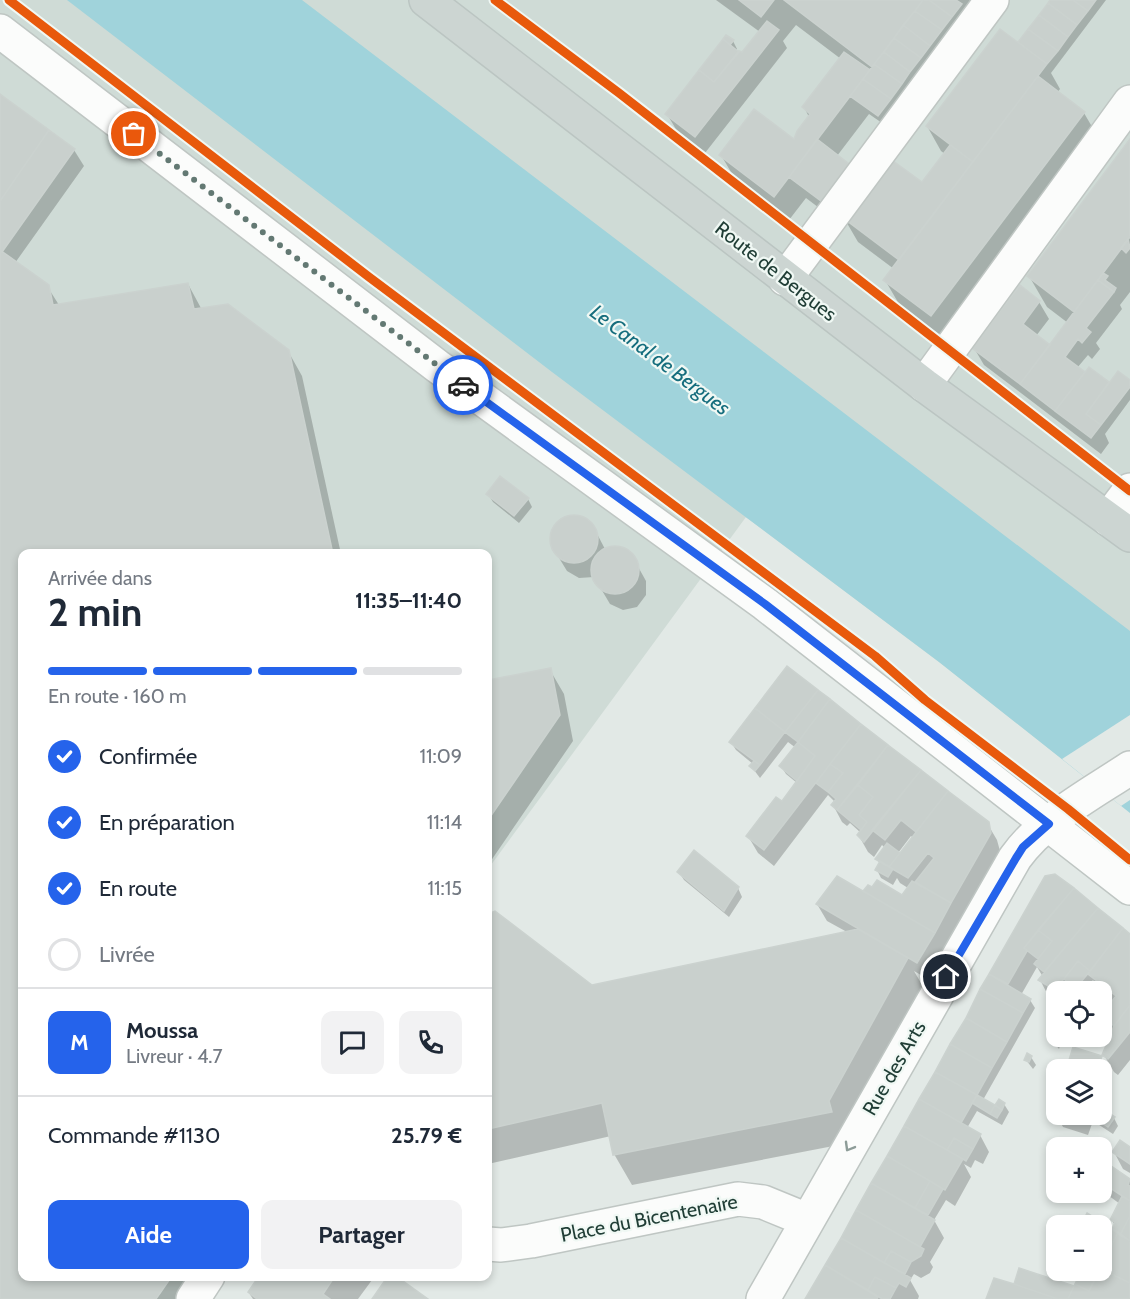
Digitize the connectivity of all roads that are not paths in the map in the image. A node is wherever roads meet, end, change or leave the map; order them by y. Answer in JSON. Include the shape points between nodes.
{"nodes":[{"id":1,"x":426,"y":0,"type":"edge"},
{"id":2,"x":992,"y":0,"type":"edge"},
{"id":3,"x":0,"y":31,"type":"edge"},
{"id":4,"x":1130,"y":102,"type":"edge"},
{"id":5,"x":785,"y":279,"type":"junction"},
{"id":6,"x":924,"y":385,"type":"junction"},
{"id":7,"x":1130,"y":490,"type":"edge"},
{"id":8,"x":1119,"y":527,"type":"edge"},
{"id":9,"x":1130,"y":768,"type":"edge"},
{"id":10,"x":1049,"y":824,"type":"junction"},
{"id":11,"x":1130,"y":888,"type":"edge"},
{"id":12,"x":807,"y":1220,"type":"junction"},
{"id":13,"x":492,"y":1244,"type":"edge"},
{"id":14,"x":205,"y":1281,"type":"edge"},
{"id":15,"x":193,"y":1299,"type":"edge"},
{"id":16,"x":763,"y":1299,"type":"edge"}],
"edges":[{"from":1,"to":5,"type":"main road","name":"Route de Bergues"},
{"from":2,"to":5,"type":"street"},
{"from":3,"to":10,"type":"street","via":[[437,366],[765,604]]},
{"from":4,"to":6,"type":"street"},
{"from":5,"to":6,"type":"main road","name":"Route de Bergues"},
{"from":6,"to":8,"type":"main road","name":"Route de Bergues"},
{"from":7,"to":8,"type":"street"},
{"from":9,"to":10,"type":"street","name":"Rue des Arts"},
{"from":10,"to":11,"type":"street"},
{"from":10,"to":12,"type":"street","name":"Rue des Arts","one_way":true,"via":[[1023,847],[1010,867]]},
{"from":12,"to":13,"type":"street","name":"Place du Bicentenaire","via":[[763,1202],[732,1199],[531,1242]]},
{"from":12,"to":16,"type":"street","name":"Rue des Arts"},
{"from":14,"to":15,"type":"street"}]}
